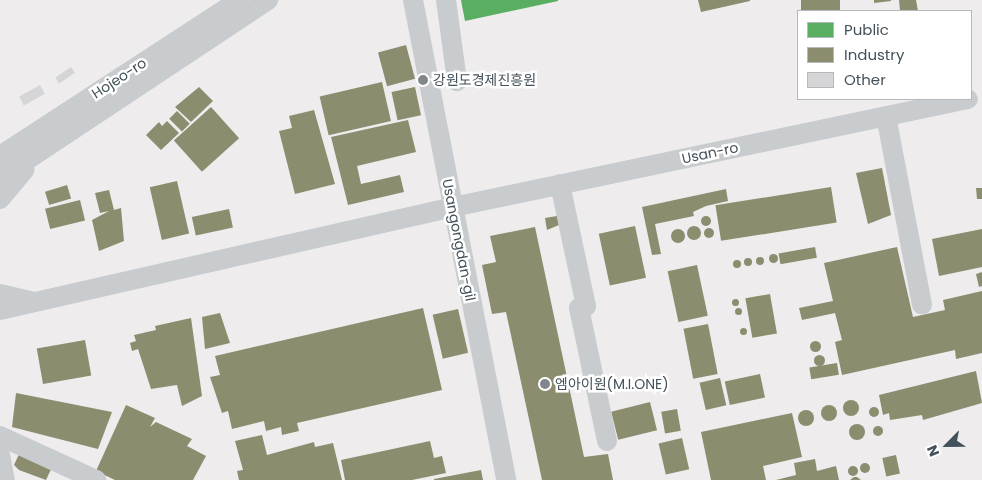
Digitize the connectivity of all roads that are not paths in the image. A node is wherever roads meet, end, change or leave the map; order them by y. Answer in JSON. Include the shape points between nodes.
{"nodes":[{"id":1,"x":239,"y":0,"type":"edge"},
{"id":2,"x":268,"y":0,"type":"edge"},
{"id":3,"x":413,"y":0,"type":"edge"},
{"id":4,"x":446,"y":0,"type":"edge"},
{"id":5,"x":457,"y":81,"type":"dead end"},
{"id":6,"x":960,"y":100,"type":"edge"},
{"id":7,"x":886,"y":116,"type":"junction"},
{"id":8,"x":49,"y":146,"type":"junction"},
{"id":9,"x":0,"y":156,"type":"edge"},
{"id":10,"x":0,"y":178,"type":"edge"},
{"id":11,"x":560,"y":184,"type":"junction"},
{"id":12,"x":0,"y":199,"type":"edge"},
{"id":13,"x":453,"y":207,"type":"junction"},
{"id":14,"x":2,"y":303,"type":"edge"},
{"id":15,"x":922,"y":305,"type":"dead end"},
{"id":16,"x":0,"y":436,"type":"edge"},
{"id":17,"x":607,"y":441,"type":"dead end"},
{"id":18,"x":0,"y":455,"type":"edge"},
{"id":19,"x":5,"y":480,"type":"edge"},
{"id":20,"x":96,"y":480,"type":"edge"},
{"id":21,"x":506,"y":480,"type":"edge"}],
"edges":[{"from":1,"to":9,"type":"street","name":"Hojeo-ro"},
{"from":2,"to":8,"type":"street","name":"Hojeo-ro"},
{"from":3,"to":13,"type":"street","name":"Usangongdan-gil"},
{"from":4,"to":5,"type":"street"},
{"from":6,"to":7,"type":"street","name":"Usan-ro"},
{"from":7,"to":11,"type":"street","name":"Usan-ro"},
{"from":7,"to":15,"type":"street"},
{"from":8,"to":10,"type":"street"},
{"from":8,"to":12,"type":"street"},
{"from":11,"to":13,"type":"street","name":"Usan-ro"},
{"from":11,"to":17,"type":"street","via":[[586,306],[579,308]]},
{"from":13,"to":14,"type":"street","name":"Usan-ro","via":[[32,302]]},
{"from":13,"to":21,"type":"street","name":"Usangongdan-gil"},
{"from":16,"to":20,"type":"street"},
{"from":18,"to":19,"type":"street"}]}
